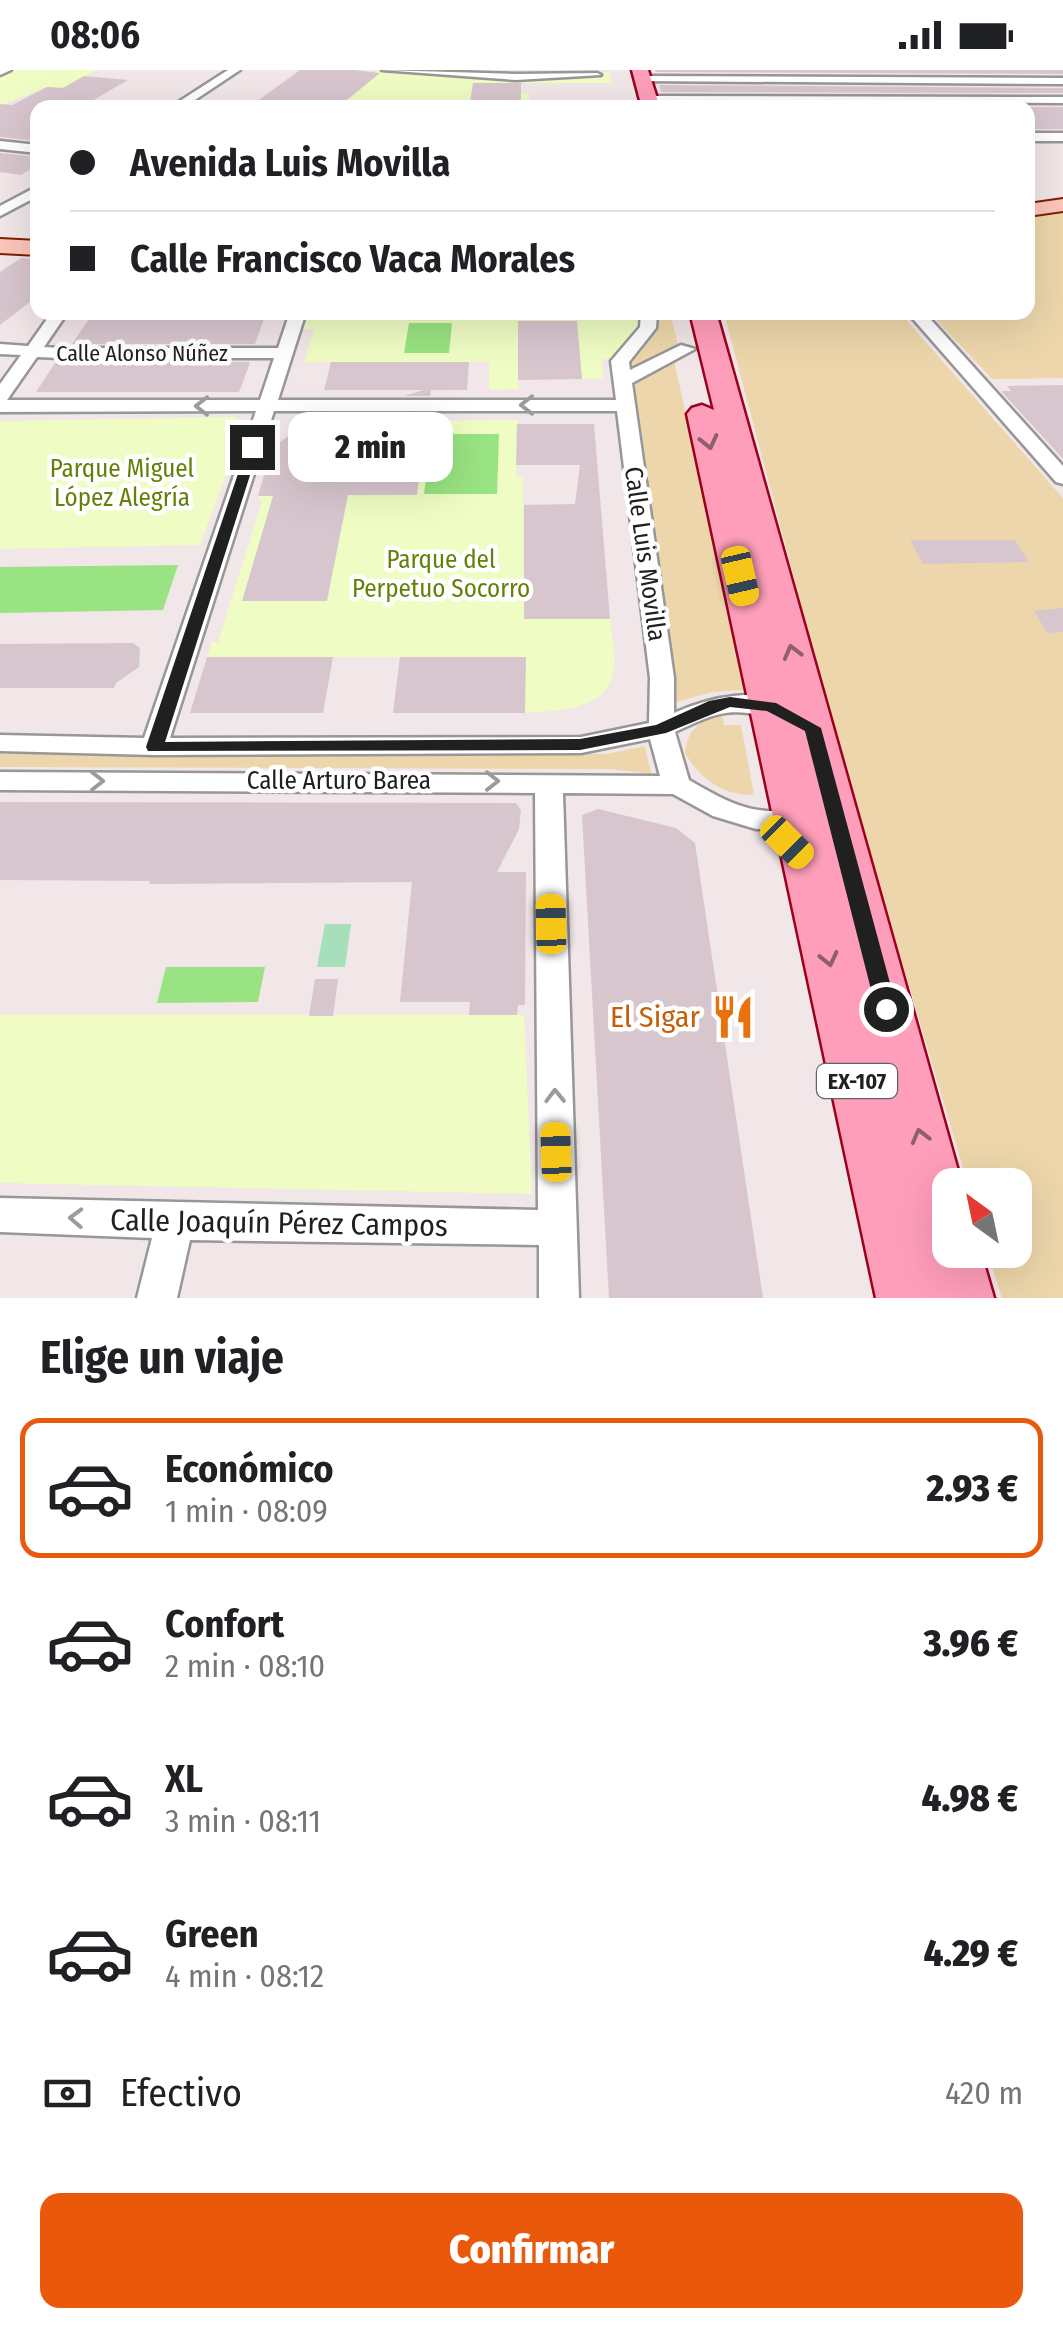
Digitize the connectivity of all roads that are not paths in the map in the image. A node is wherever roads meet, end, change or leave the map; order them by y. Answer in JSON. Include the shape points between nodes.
{"nodes":[{"id":1,"x":216,"y":70,"type":"edge"},
{"id":2,"x":235,"y":70,"type":"edge"},
{"id":3,"x":386,"y":70,"type":"edge"},
{"id":4,"x":986,"y":70,"type":"edge"},
{"id":5,"x":597,"y":75,"type":"dead end"},
{"id":6,"x":728,"y":75,"type":"edge"},
{"id":7,"x":854,"y":75,"type":"edge"},
{"id":8,"x":631,"y":80,"type":"edge"},
{"id":9,"x":997,"y":80,"type":"junction"},
{"id":10,"x":1063,"y":81,"type":"edge"},
{"id":11,"x":169,"y":100,"type":"edge"},
{"id":12,"x":187,"y":100,"type":"edge"},
{"id":13,"x":648,"y":100,"type":"edge"},
{"id":14,"x":871,"y":100,"type":"edge"},
{"id":15,"x":1035,"y":100,"type":"edge"},
{"id":16,"x":1063,"y":100,"type":"edge"},
{"id":17,"x":1035,"y":137,"type":"edge"},
{"id":18,"x":1063,"y":137,"type":"edge"},
{"id":19,"x":0,"y":145,"type":"edge"},
{"id":20,"x":30,"y":148,"type":"edge"},
{"id":21,"x":30,"y":182,"type":"edge"},
{"id":22,"x":30,"y":195,"type":"edge"},
{"id":23,"x":1063,"y":196,"type":"edge"},
{"id":24,"x":0,"y":199,"type":"edge"},
{"id":25,"x":1035,"y":200,"type":"edge"},
{"id":26,"x":1063,"y":205,"type":"edge"},
{"id":27,"x":1035,"y":209,"type":"edge"},
{"id":28,"x":0,"y":212,"type":"edge"},
{"id":29,"x":0,"y":246,"type":"edge"},
{"id":30,"x":30,"y":248,"type":"edge"},
{"id":31,"x":0,"y":259,"type":"edge"},
{"id":32,"x":30,"y":260,"type":"edge"},
{"id":33,"x":55,"y":320,"type":"edge"},
{"id":34,"x":295,"y":320,"type":"edge"},
{"id":35,"x":648,"y":320,"type":"edge"},
{"id":36,"x":921,"y":320,"type":"edge"},
{"id":37,"x":695,"y":331,"type":"edge"},
{"id":38,"x":0,"y":349,"type":"edge"},
{"id":39,"x":33,"y":352,"type":"junction"},
{"id":40,"x":284,"y":353,"type":"junction"},
{"id":41,"x":623,"y":380,"type":"junction"},
{"id":42,"x":0,"y":397,"type":"edge"},
{"id":43,"x":625,"y":405,"type":"junction"},
{"id":44,"x":0,"y":406,"type":"edge"},
{"id":45,"x":266,"y":406,"type":"junction"},
{"id":46,"x":1063,"y":478,"type":"edge"},
{"id":47,"x":770,"y":707,"type":"junction"},
{"id":48,"x":812,"y":728,"type":"junction"},
{"id":49,"x":660,"y":729,"type":"junction"},
{"id":50,"x":0,"y":743,"type":"edge"},
{"id":51,"x":154,"y":747,"type":"junction"},
{"id":52,"x":0,"y":781,"type":"edge"},
{"id":53,"x":548,"y":782,"type":"junction"},
{"id":54,"x":678,"y":784,"type":"junction"},
{"id":55,"x":800,"y":826,"type":"junction"},
{"id":56,"x":0,"y":1215,"type":"edge"},
{"id":57,"x":175,"y":1222,"type":"junction"},
{"id":58,"x":558,"y":1228,"type":"junction"},
{"id":59,"x":157,"y":1298,"type":"edge"},
{"id":60,"x":560,"y":1298,"type":"edge"},
{"id":61,"x":908,"y":1298,"type":"edge"},
{"id":62,"x":962,"y":1298,"type":"edge"}],
"edges":[{"from":1,"to":11,"type":"street"},
{"from":2,"to":12,"type":"street"},
{"from":3,"to":5,"type":"street"},
{"from":4,"to":9,"type":"street"},
{"from":6,"to":7,"type":"street"},
{"from":6,"to":8,"type":"street"},
{"from":7,"to":9,"type":"street"},
{"from":7,"to":14,"type":"street"},
{"from":8,"to":13,"type":"main road"},
{"from":9,"to":10,"type":"street"},
{"from":15,"to":16,"type":"street"},
{"from":17,"to":18,"type":"street"},
{"from":19,"to":20,"type":"street"},
{"from":21,"to":24,"type":"street"},
{"from":22,"to":28,"type":"street"},
{"from":23,"to":25,"type":"main road"},
{"from":26,"to":27,"type":"main road"},
{"from":29,"to":30,"type":"main road"},
{"from":31,"to":32,"type":"main road"},
{"from":33,"to":39,"type":"street"},
{"from":34,"to":40,"type":"street"},
{"from":35,"to":41,"type":"street","name":"Calle Luis Movilla","via":[[620,361]]},
{"from":36,"to":46,"type":"street"},
{"from":37,"to":41,"type":"street"},
{"from":37,"to":47,"type":"main road","number":"EX-107","one_way":true},
{"from":48,"to":37,"type":"main road","number":"EX-107","one_way":true},
{"from":38,"to":39,"type":"street","name":"Calle Alonso Núñez"},
{"from":39,"to":40,"type":"street","name":"Calle Alonso Núñez"},
{"from":39,"to":42,"type":"street"},
{"from":40,"to":45,"type":"street"},
{"from":41,"to":43,"type":"street","name":"Calle Luis Movilla"},
{"from":43,"to":45,"type":"street","one_way":true},
{"from":43,"to":49,"type":"street","name":"Calle Luis Movilla","via":[[662,678]]},
{"from":45,"to":44,"type":"street","one_way":true},
{"from":45,"to":51,"type":"street"},
{"from":47,"to":48,"type":"street","name":"Calle Arturo Barea"},
{"from":47,"to":49,"type":"street","name":"Calle Arturo Barea","via":[[730,702]]},
{"from":47,"to":55,"type":"main road","number":"EX-107"},
{"from":48,"to":55,"type":"main road","number":"EX-107"},
{"from":49,"to":51,"type":"street","name":"Calle Arturo Barea","via":[[580,744]]},
{"from":49,"to":54,"type":"street"},
{"from":50,"to":51,"type":"street","name":"Calle Arturo Barea"},
{"from":52,"to":53,"type":"street","name":"Calle Arturo Barea","one_way":true},
{"from":53,"to":54,"type":"street","name":"Calle Arturo Barea"},
{"from":58,"to":53,"type":"street","one_way":true},
{"from":54,"to":55,"type":"street","name":"Calle Arturo Barea","via":[[710,805]]},
{"from":55,"to":61,"type":"main road","number":"EX-107","one_way":true},
{"from":62,"to":55,"type":"main road","number":"EX-107","one_way":true},
{"from":57,"to":56,"type":"street","name":"Calle Joaquín Pérez Campos","one_way":true},
{"from":57,"to":58,"type":"street","name":"Calle Joaquín Pérez Campos"},
{"from":57,"to":59,"type":"street"},
{"from":58,"to":60,"type":"street"}]}
